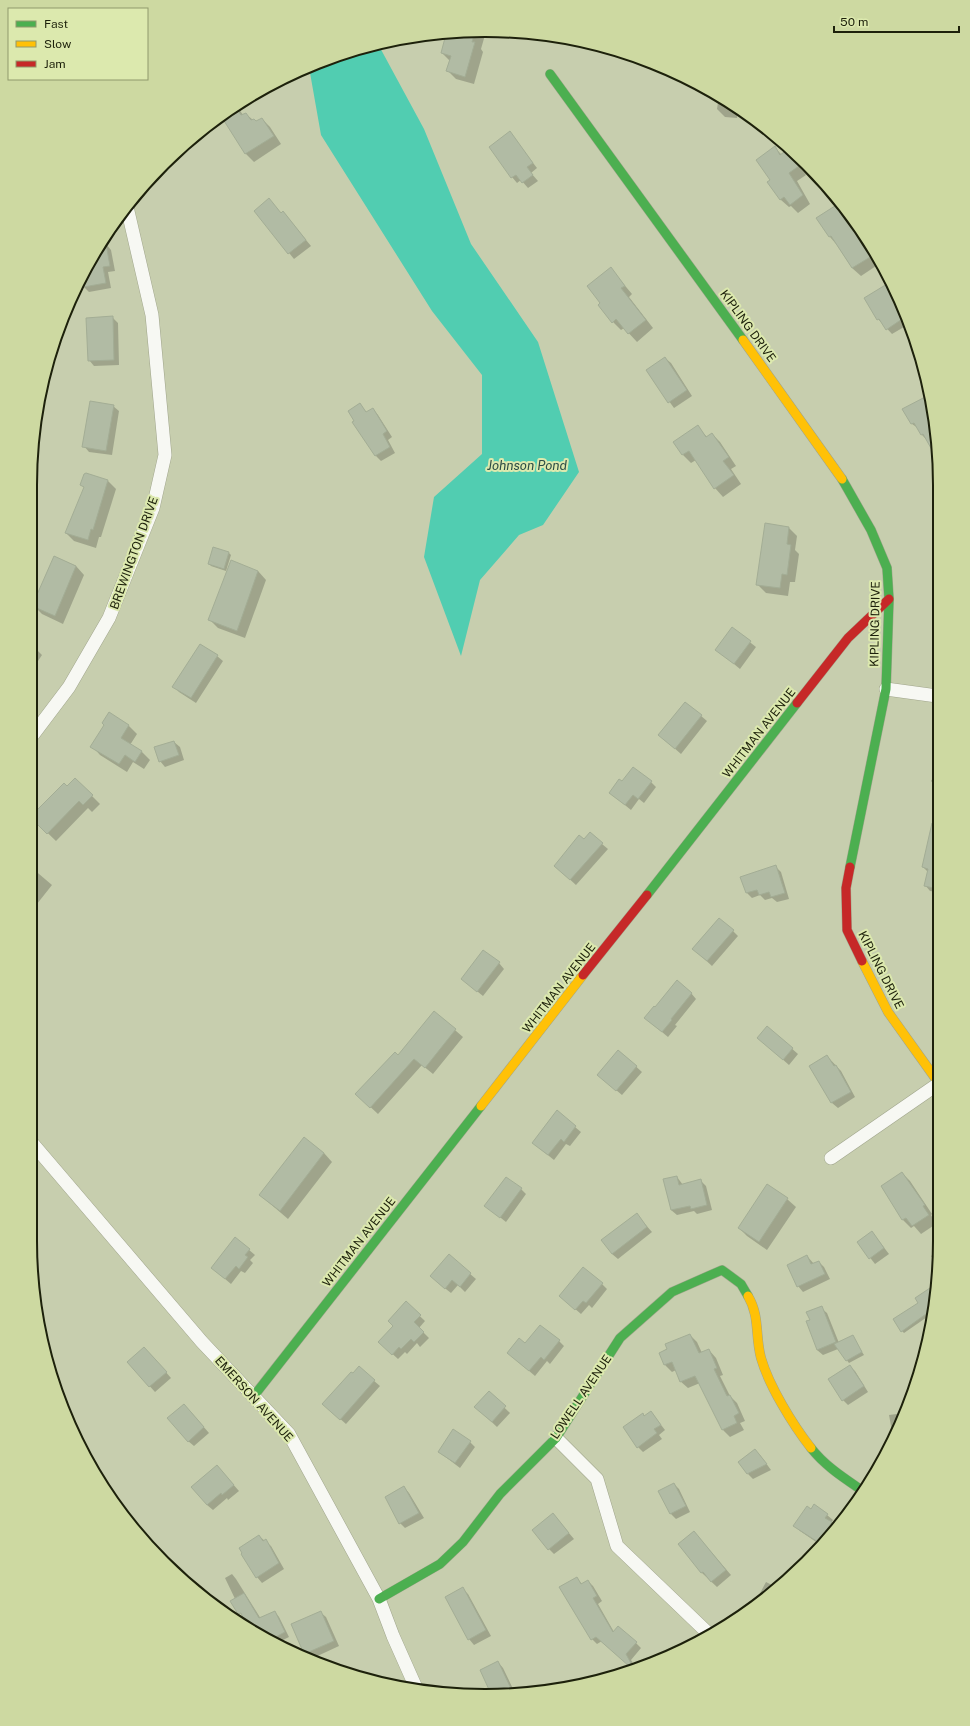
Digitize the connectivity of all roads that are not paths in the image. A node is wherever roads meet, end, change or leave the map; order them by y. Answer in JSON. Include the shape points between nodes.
{"nodes":[{"id":1,"x":550,"y":74,"type":"dead end"},
{"id":2,"x":129,"y":214,"type":"edge"},
{"id":3,"x":889,"y":599,"type":"junction"},
{"id":4,"x":886,"y":689,"type":"junction"},
{"id":5,"x":933,"y":695,"type":"edge"},
{"id":6,"x":37,"y":729,"type":"edge"},
{"id":7,"x":933,"y":1076,"type":"edge"},
{"id":8,"x":933,"y":1087,"type":"edge"},
{"id":9,"x":37,"y":1149,"type":"edge"},
{"id":10,"x":831,"y":1158,"type":"dead end"},
{"id":11,"x":253,"y":1397,"type":"junction"},
{"id":12,"x":556,"y":1438,"type":"junction"},
{"id":13,"x":858,"y":1488,"type":"edge"},
{"id":14,"x":379,"y":1599,"type":"junction"},
{"id":15,"x":706,"y":1631,"type":"edge"},
{"id":16,"x":414,"y":1683,"type":"edge"}],
"edges":[{"from":1,"to":3,"type":"street","name":"KIPLING DRIVE","via":[[849,489],[871,530],[887,568]]},
{"from":2,"to":6,"type":"street","name":"BREWINGTON DRIVE","via":[[152,315],[165,455],[153,508],[110,618],[69,687]]},
{"from":3,"to":4,"type":"street","name":"KIPLING DRIVE"},
{"from":3,"to":11,"type":"street","name":"WHITMAN AVENUE","via":[[848,638]]},
{"from":4,"to":5,"type":"street"},
{"from":4,"to":7,"type":"street","name":"KIPLING DRIVE","via":[[846,888],[847,930],[888,1012]]},
{"from":8,"to":10,"type":"street"},
{"from":9,"to":11,"type":"street","name":"EMERSON AVENUE","via":[[202,1342]]},
{"from":11,"to":14,"type":"street","name":"EMERSON AVENUE","via":[[289,1434]]},
{"from":12,"to":13,"type":"street","name":"LOWELL AVENUE","via":[[620,1338],[672,1292],[722,1270],[741,1284],[754,1306],[761,1358],[775,1391],[797,1430],[818,1458]]},
{"from":12,"to":14,"type":"street","name":"LOWELL AVENUE","via":[[500,1494],[463,1542],[440,1564]]},
{"from":12,"to":15,"type":"street","via":[[597,1479],[617,1546]]},
{"from":14,"to":16,"type":"street","name":"EMERSON AVENUE"}]}
